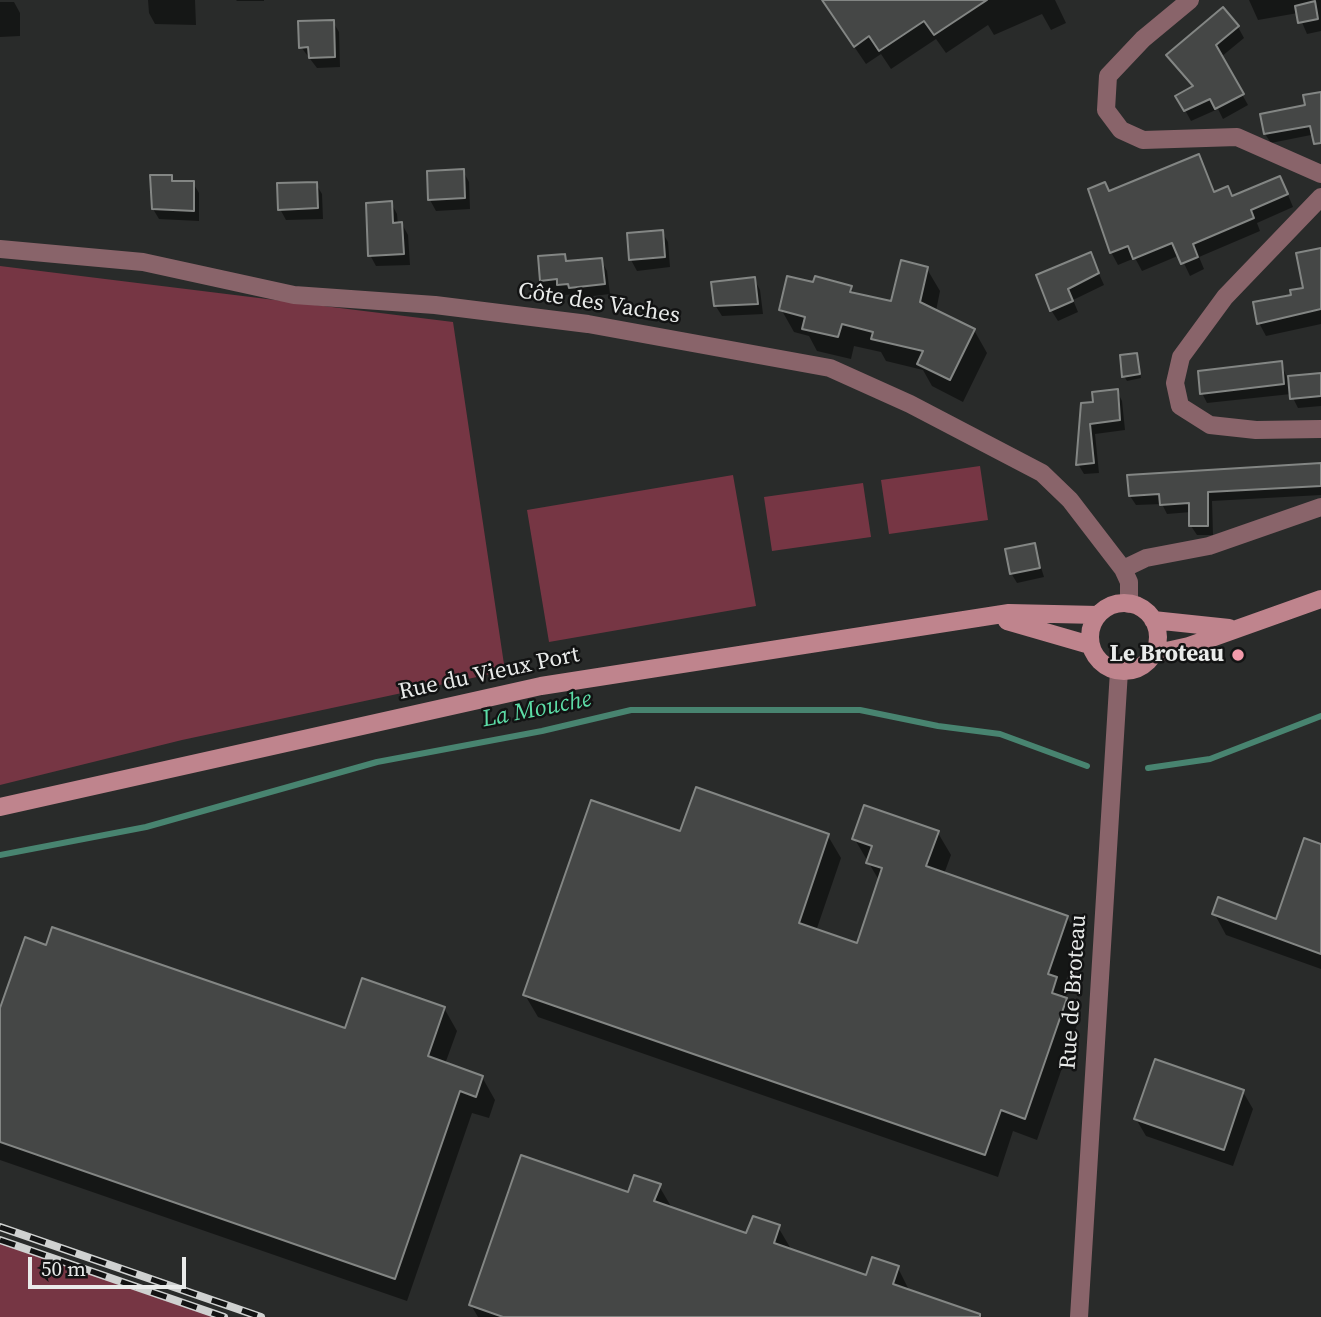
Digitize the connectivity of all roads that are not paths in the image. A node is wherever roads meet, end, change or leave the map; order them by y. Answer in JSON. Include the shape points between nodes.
{"nodes":[{"id":1,"x":1190,"y":0,"type":"edge"},
{"id":2,"x":1321,"y":174,"type":"edge"},
{"id":3,"x":1321,"y":197,"type":"edge"},
{"id":4,"x":0,"y":249,"type":"edge"},
{"id":5,"x":1321,"y":429,"type":"edge"},
{"id":6,"x":1321,"y":507,"type":"edge"},
{"id":7,"x":1123,"y":569,"type":"junction"},
{"id":8,"x":1321,"y":599,"type":"edge"},
{"id":9,"x":1129,"y":604,"type":"junction"},
{"id":10,"x":1098,"y":615,"type":"junction"},
{"id":11,"x":993,"y":617,"type":"junction"},
{"id":12,"x":1153,"y":620,"type":"junction"},
{"id":13,"x":1233,"y":629,"type":"junction"},
{"id":14,"x":1090,"y":645,"type":"junction"},
{"id":15,"x":1153,"y":654,"type":"junction"},
{"id":16,"x":1119,"y":671,"type":"junction"},
{"id":17,"x":0,"y":807,"type":"edge"},
{"id":18,"x":1079,"y":1317,"type":"edge"}],
"edges":[{"from":1,"to":2,"type":"street","via":[[1108,76],[1107,110],[1121,130],[1143,140],[1237,137]]},
{"from":3,"to":5,"type":"street","via":[[1224,297],[1181,357],[1175,383],[1180,406],[1210,425]]},
{"from":4,"to":7,"type":"street","name":"Côte des Vaches","via":[[143,262],[294,295],[435,305],[588,324],[830,368],[1042,473],[1070,500]]},
{"from":6,"to":7,"type":"street","via":[[1209,546],[1146,558]]},
{"from":7,"to":9,"type":"street","via":[[1129,582]]},
{"from":8,"to":13,"type":"main road"},
{"from":9,"to":10,"type":"main road","via":[[1117,604]]},
{"from":9,"to":12,"type":"main road"},
{"from":10,"to":11,"type":"main road","name":"Rue du Vieux Port","via":[[1009,613]]},
{"from":10,"to":14,"type":"main road"},
{"from":11,"to":14,"type":"main road"},
{"from":11,"to":17,"type":"main road","name":"Rue du Vieux Port","via":[[541,686]]},
{"from":12,"to":13,"type":"main road"},
{"from":12,"to":15,"type":"main road","via":[[1157,637]]},
{"from":13,"to":15,"type":"main road"},
{"from":14,"to":16,"type":"main road","via":[[1101,662]]},
{"from":15,"to":16,"type":"main road","via":[[1139,668]]},
{"from":16,"to":18,"type":"street","name":"Rue de Broteau"}]}
